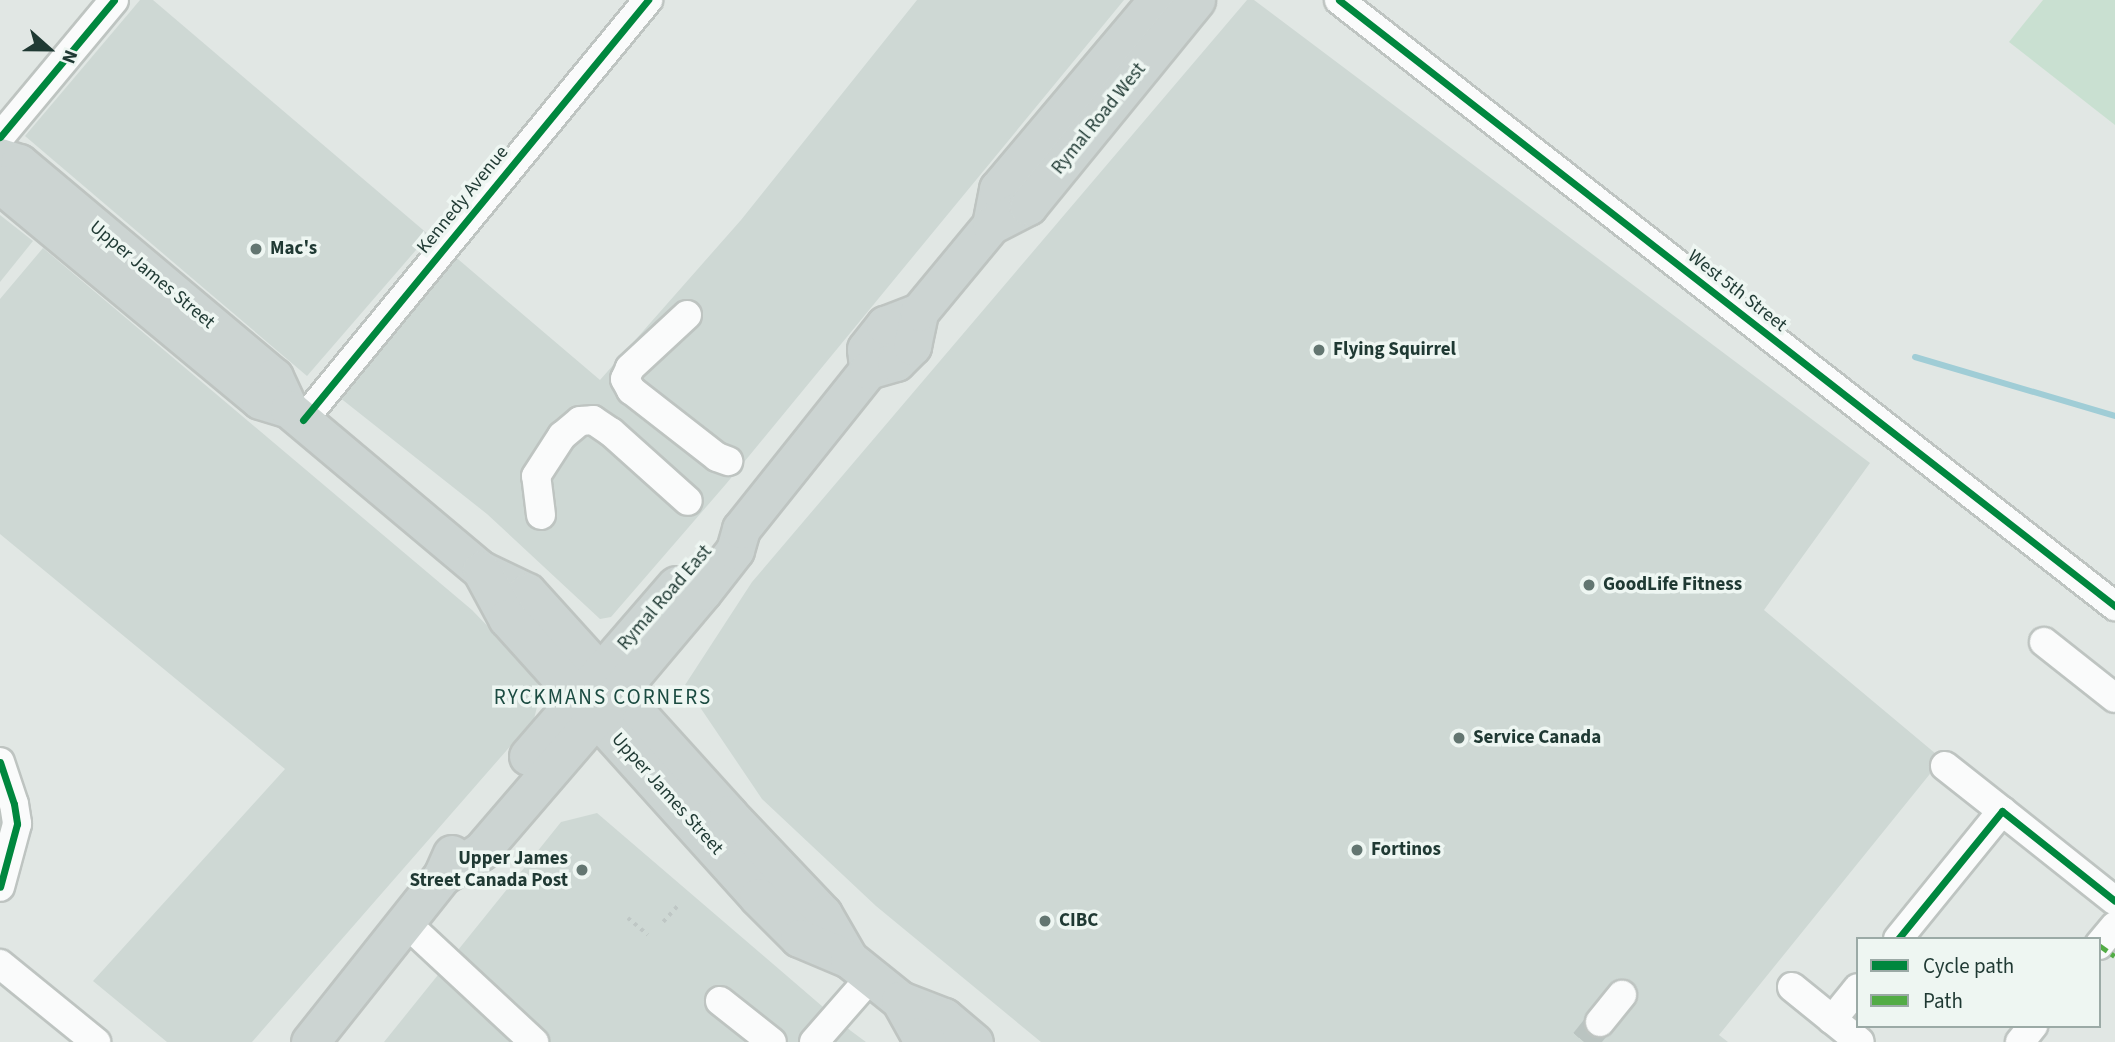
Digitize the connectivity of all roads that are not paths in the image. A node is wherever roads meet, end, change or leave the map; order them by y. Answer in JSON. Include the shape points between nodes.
{"nodes":[{"id":1,"x":114,"y":0,"type":"edge"},
{"id":2,"x":648,"y":0,"type":"edge"},
{"id":3,"x":1157,"y":0,"type":"edge"},
{"id":4,"x":1196,"y":0,"type":"edge"},
{"id":5,"x":1339,"y":0,"type":"edge"},
{"id":6,"x":0,"y":137,"type":"edge"},
{"id":7,"x":0,"y":157,"type":"edge"},
{"id":8,"x":0,"y":184,"type":"edge"},
{"id":9,"x":991,"y":225,"type":"junction"},
{"id":10,"x":687,"y":315,"type":"dead end"},
{"id":11,"x":296,"y":414,"type":"junction"},
{"id":12,"x":728,"y":461,"type":"dead end"},
{"id":13,"x":688,"y":500,"type":"dead end"},
{"id":14,"x":541,"y":515,"type":"dead end"},
{"id":15,"x":741,"y":529,"type":"joint"},
{"id":16,"x":2115,"y":606,"type":"edge"},
{"id":17,"x":2044,"y":642,"type":"dead end"},
{"id":18,"x":2113,"y":692,"type":"edge"},
{"id":19,"x":598,"y":694,"type":"junction"},
{"id":20,"x":0,"y":762,"type":"edge"},
{"id":21,"x":1945,"y":766,"type":"dead end"},
{"id":22,"x":2002,"y":811,"type":"junction"},
{"id":23,"x":0,"y":887,"type":"edge"},
{"id":24,"x":2115,"y":901,"type":"edge"},
{"id":25,"x":406,"y":923,"type":"junction"},
{"id":26,"x":2115,"y":926,"type":"edge"},
{"id":27,"x":1900,"y":937,"type":"edge"},
{"id":28,"x":2101,"y":943,"type":"edge"},
{"id":29,"x":0,"y":964,"type":"edge"},
{"id":30,"x":860,"y":968,"type":"junction"},
{"id":31,"x":1792,"y":987,"type":"dead end"},
{"id":32,"x":1856,"y":990,"type":"edge"},
{"id":33,"x":1622,"y":995,"type":"dead end"},
{"id":34,"x":900,"y":1000,"type":"junction"},
{"id":35,"x":720,"y":1001,"type":"dead end"},
{"id":36,"x":1832,"y":1020,"type":"junction"},
{"id":37,"x":1600,"y":1021,"type":"tunnel mouth"},
{"id":38,"x":2031,"y":1028,"type":"edge"},
{"id":39,"x":96,"y":1042,"type":"edge"},
{"id":40,"x":310,"y":1042,"type":"edge"},
{"id":41,"x":534,"y":1042,"type":"edge"},
{"id":42,"x":772,"y":1042,"type":"edge"},
{"id":43,"x":814,"y":1042,"type":"edge"},
{"id":44,"x":928,"y":1042,"type":"edge"},
{"id":45,"x":974,"y":1042,"type":"edge"},
{"id":46,"x":1860,"y":1042,"type":"edge"},
{"id":47,"x":2020,"y":1042,"type":"edge"}],
"edges":[{"from":1,"to":6,"type":"street"},
{"from":2,"to":11,"type":"street","name":"Kennedy Avenue"},
{"from":3,"to":9,"type":"main road","name":"Rymal Road West","via":[[998,189]]},
{"from":4,"to":9,"type":"main road","name":"Rymal Road West","via":[[1028,206]]},
{"from":5,"to":16,"type":"street","name":"West 5th Street"},
{"from":7,"to":11,"type":"main road","name":"Upper James Street","via":[[19,163],[274,377]]},
{"from":8,"to":11,"type":"main road","name":"Upper James Street","via":[[260,400]]},
{"from":9,"to":15,"type":"main road","name":"Rymal Road West","via":[[919,312],[912,346],[896,362],[868,370]]},
{"from":10,"to":12,"type":"street","via":[[630,368],[625,379],[631,390]]},
{"from":11,"to":19,"type":"main road","name":"Upper James Street","via":[[481,570],[527,592]]},
{"from":13,"to":14,"type":"street","via":[[611,432],[593,420],[580,421],[562,436],[536,476]]},
{"from":15,"to":19,"type":"main road","name":"Rymal Road East","via":[[716,540]]},
{"from":17,"to":18,"type":"street"},
{"from":19,"to":25,"type":"main road","name":"Rymal Road East","via":[[481,851],[442,876]]},
{"from":19,"to":30,"type":"main road","name":"Upper James Street","via":[[758,897],[799,938]]},
{"from":20,"to":23,"type":"street","via":[[17,824]]},
{"from":21,"to":22,"type":"street"},
{"from":22,"to":24,"type":"street"},
{"from":22,"to":27,"type":"street"},
{"from":25,"to":40,"type":"main road","name":"Rymal Road East"},
{"from":25,"to":41,"type":"street"},
{"from":26,"to":28,"type":"street"},
{"from":29,"to":39,"type":"street"},
{"from":30,"to":34,"type":"main road","name":"Upper James Street"},
{"from":30,"to":43,"type":"street"},
{"from":31,"to":36,"type":"street"},
{"from":32,"to":36,"type":"street"},
{"from":33,"to":37,"type":"street"},
{"from":34,"to":44,"type":"main road","name":"Upper James Street"},
{"from":34,"to":45,"type":"main road","name":"Upper James Street","via":[[944,1017]]},
{"from":35,"to":42,"type":"street"},
{"from":36,"to":46,"type":"street"},
{"from":38,"to":47,"type":"street"}]}
